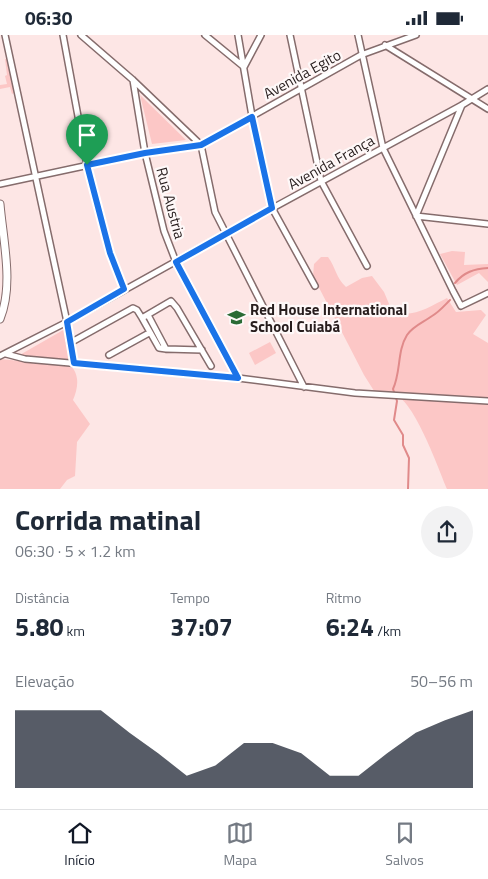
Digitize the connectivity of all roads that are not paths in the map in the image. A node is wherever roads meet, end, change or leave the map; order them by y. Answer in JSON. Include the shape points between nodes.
{"nodes":[{"id":1,"x":5,"y":35,"type":"edge"},
{"id":2,"x":63,"y":35,"type":"edge"},
{"id":3,"x":80,"y":35,"type":"edge"},
{"id":4,"x":205,"y":35,"type":"edge"},
{"id":5,"x":238,"y":35,"type":"edge"},
{"id":6,"x":261,"y":35,"type":"edge"},
{"id":7,"x":290,"y":35,"type":"edge"},
{"id":8,"x":358,"y":35,"type":"edge"},
{"id":9,"x":416,"y":35,"type":"edge"},
{"id":10,"x":385,"y":45,"type":"junction"},
{"id":11,"x":361,"y":55,"type":"junction"},
{"id":12,"x":244,"y":67,"type":"junction"},
{"id":13,"x":133,"y":80,"type":"junction"},
{"id":14,"x":302,"y":87,"type":"junction"},
{"id":15,"x":488,"y":89,"type":"edge"},
{"id":16,"x":470,"y":99,"type":"junction"},
{"id":17,"x":462,"y":105,"type":"junction"},
{"id":18,"x":488,"y":109,"type":"edge"},
{"id":19,"x":252,"y":117,"type":"junction"},
{"id":20,"x":201,"y":145,"type":"junction"},
{"id":21,"x":382,"y":148,"type":"junction"},
{"id":22,"x":145,"y":153,"type":"junction"},
{"id":23,"x":87,"y":165,"type":"junction"},
{"id":24,"x":35,"y":176,"type":"junction"},
{"id":25,"x":322,"y":181,"type":"junction"},
{"id":26,"x":0,"y":184,"type":"edge"},
{"id":27,"x":0,"y":204,"type":"edge"},
{"id":28,"x":272,"y":208,"type":"junction"},
{"id":29,"x":416,"y":216,"type":"junction"},
{"id":30,"x":488,"y":224,"type":"edge"},
{"id":31,"x":224,"y":234,"type":"junction"},
{"id":32,"x":176,"y":262,"type":"junction"},
{"id":33,"x":367,"y":266,"type":"dead end"},
{"id":34,"x":316,"y":286,"type":"dead end"},
{"id":35,"x":124,"y":289,"type":"junction"},
{"id":36,"x":488,"y":293,"type":"edge"},
{"id":37,"x":148,"y":315,"type":"junction"},
{"id":38,"x":142,"y":318,"type":"junction"},
{"id":39,"x":0,"y":319,"type":"edge"},
{"id":40,"x":67,"y":322,"type":"junction"},
{"id":41,"x":150,"y":333,"type":"junction"},
{"id":42,"x":70,"y":343,"type":"junction"},
{"id":43,"x":166,"y":349,"type":"junction"},
{"id":44,"x":202,"y":350,"type":"junction"},
{"id":45,"x":3,"y":355,"type":"edge"},
{"id":46,"x":109,"y":355,"type":"dead end"},
{"id":47,"x":74,"y":363,"type":"junction"},
{"id":48,"x":211,"y":366,"type":"dead end"},
{"id":49,"x":238,"y":378,"type":"junction"},
{"id":50,"x":304,"y":387,"type":"junction"},
{"id":51,"x":488,"y":401,"type":"edge"}],
"edges":[{"from":1,"to":24,"type":"street"},
{"from":2,"to":23,"type":"street"},
{"from":3,"to":13,"type":"street"},
{"from":4,"to":12,"type":"street"},
{"from":5,"to":12,"type":"street"},
{"from":6,"to":12,"type":"street"},
{"from":7,"to":14,"type":"street"},
{"from":8,"to":11,"type":"street"},
{"from":9,"to":10,"type":"street","name":"Avenida Egito"},
{"from":10,"to":11,"type":"street","name":"Avenida Egito"},
{"from":10,"to":16,"type":"street"},
{"from":11,"to":14,"type":"street","name":"Avenida Egito"},
{"from":11,"to":21,"type":"street"},
{"from":12,"to":19,"type":"street"},
{"from":13,"to":20,"type":"street"},
{"from":13,"to":22,"type":"street","name":"Rua Austria"},
{"from":14,"to":19,"type":"street","name":"Avenida Egito"},
{"from":14,"to":25,"type":"street"},
{"from":15,"to":16,"type":"street","name":"Avenida França"},
{"from":16,"to":17,"type":"street","name":"Avenida França"},
{"from":16,"to":18,"type":"street"},
{"from":17,"to":21,"type":"street","name":"Avenida França"},
{"from":17,"to":29,"type":"street"},
{"from":19,"to":20,"type":"street","name":"Avenida Egito"},
{"from":19,"to":28,"type":"street"},
{"from":20,"to":22,"type":"street","name":"Avenida Egito"},
{"from":20,"to":31,"type":"street","via":[[215,212]]},
{"from":21,"to":25,"type":"street","name":"Avenida França"},
{"from":21,"to":29,"type":"street"},
{"from":22,"to":23,"type":"street","name":"Avenida Egito"},
{"from":22,"to":32,"type":"street","name":"Rua Austria","via":[[164,231]]},
{"from":23,"to":24,"type":"street","name":"Avenida Egito"},
{"from":23,"to":35,"type":"street","via":[[110,253]]},
{"from":24,"to":26,"type":"street","name":"Avenida Egito"},
{"from":24,"to":40,"type":"street"},
{"from":25,"to":28,"type":"street","name":"Avenida França"},
{"from":25,"to":33,"type":"street"},
{"from":27,"to":39,"type":"main road","via":[[8,284]]},
{"from":28,"to":31,"type":"street","name":"Avenida França"},
{"from":28,"to":34,"type":"street"},
{"from":29,"to":30,"type":"street"},
{"from":29,"to":36,"type":"street","via":[[461,306]]},
{"from":31,"to":32,"type":"street","name":"Avenida França"},
{"from":31,"to":50,"type":"street"},
{"from":32,"to":35,"type":"street","name":"Avenida França"},
{"from":32,"to":49,"type":"street","name":"Rua Austria"},
{"from":35,"to":40,"type":"street","name":"Avenida França"},
{"from":37,"to":38,"type":"street"},
{"from":37,"to":43,"type":"street"},
{"from":37,"to":44,"type":"street","via":[[171,301]]},
{"from":38,"to":41,"type":"street"},
{"from":38,"to":42,"type":"street","via":[[133,308]]},
{"from":40,"to":42,"type":"street"},
{"from":40,"to":45,"type":"street","name":"Avenida França"},
{"from":41,"to":43,"type":"street","via":[[159,347]]},
{"from":41,"to":46,"type":"street"},
{"from":42,"to":47,"type":"street"},
{"from":43,"to":44,"type":"street"},
{"from":44,"to":48,"type":"street"},
{"from":45,"to":47,"type":"street"},
{"from":47,"to":49,"type":"street"},
{"from":49,"to":50,"type":"street"},
{"from":50,"to":51,"type":"street"}]}
